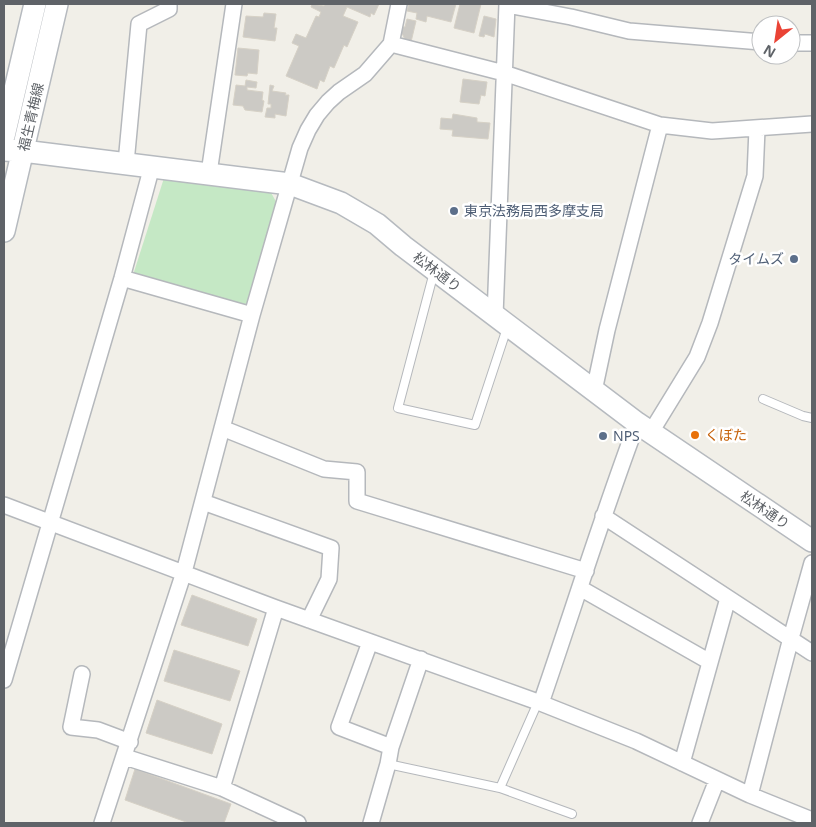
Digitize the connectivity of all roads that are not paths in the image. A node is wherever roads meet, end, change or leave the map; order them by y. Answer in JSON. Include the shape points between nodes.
{"nodes":[{"id":1,"x":34,"y":4,"type":"edge"},
{"id":2,"x":57,"y":4,"type":"edge"},
{"id":3,"x":169,"y":4,"type":"edge"},
{"id":4,"x":234,"y":4,"type":"edge"},
{"id":5,"x":399,"y":4,"type":"edge"},
{"id":6,"x":507,"y":4,"type":"edge"},
{"id":7,"x":751,"y":41,"type":"edge"},
{"id":8,"x":391,"y":44,"type":"junction"},
{"id":9,"x":504,"y":73,"type":"junction"},
{"id":10,"x":812,"y":124,"type":"edge"},
{"id":11,"x":660,"y":125,"type":"junction"},
{"id":12,"x":757,"y":129,"type":"junction"},
{"id":13,"x":4,"y":136,"type":"edge"},
{"id":14,"x":13,"y":151,"type":"edge"},
{"id":15,"x":126,"y":163,"type":"junction"},
{"id":16,"x":152,"y":166,"type":"junction"},
{"id":17,"x":209,"y":173,"type":"junction"},
{"id":18,"x":290,"y":184,"type":"junction"},
{"id":19,"x":4,"y":231,"type":"edge"},
{"id":20,"x":434,"y":270,"type":"junction"},
{"id":21,"x":122,"y":278,"type":"junction"},
{"id":22,"x":252,"y":315,"type":"junction"},
{"id":23,"x":501,"y":321,"type":"junction"},
{"id":24,"x":594,"y":391,"type":"junction"},
{"id":25,"x":763,"y":399,"type":"dead end"},
{"id":26,"x":812,"y":418,"type":"edge"},
{"id":27,"x":222,"y":428,"type":"junction"},
{"id":28,"x":644,"y":428,"type":"junction"},
{"id":29,"x":203,"y":502,"type":"junction"},
{"id":30,"x":4,"y":505,"type":"edge"},
{"id":31,"x":603,"y":516,"type":"junction"},
{"id":32,"x":51,"y":522,"type":"junction"},
{"id":33,"x":812,"y":541,"type":"edge"},
{"id":34,"x":812,"y":563,"type":"edge"},
{"id":35,"x":586,"y":570,"type":"junction"},
{"id":36,"x":184,"y":572,"type":"junction"},
{"id":37,"x":580,"y":588,"type":"junction"},
{"id":38,"x":728,"y":598,"type":"junction"},
{"id":39,"x":276,"y":608,"type":"junction"},
{"id":40,"x":309,"y":620,"type":"junction"},
{"id":41,"x":791,"y":638,"type":"junction"},
{"id":42,"x":370,"y":642,"type":"junction"},
{"id":43,"x":812,"y":653,"type":"edge"},
{"id":44,"x":421,"y":659,"type":"junction"},
{"id":45,"x":710,"y":662,"type":"junction"},
{"id":46,"x":82,"y":674,"type":"dead end"},
{"id":47,"x":4,"y":680,"type":"edge"},
{"id":48,"x":539,"y":702,"type":"junction"},
{"id":49,"x":391,"y":747,"type":"junction"},
{"id":50,"x":127,"y":749,"type":"junction"},
{"id":51,"x":682,"y":763,"type":"junction"},
{"id":52,"x":388,"y":764,"type":"junction"},
{"id":53,"x":717,"y":780,"type":"junction"},
{"id":54,"x":222,"y":788,"type":"junction"},
{"id":55,"x":500,"y":788,"type":"junction"},
{"id":56,"x":750,"y":795,"type":"junction"},
{"id":57,"x":572,"y":814,"type":"dead end"},
{"id":58,"x":812,"y":820,"type":"edge"},
{"id":59,"x":102,"y":823,"type":"edge"},
{"id":60,"x":298,"y":823,"type":"edge"},
{"id":61,"x":371,"y":823,"type":"edge"},
{"id":62,"x":700,"y":823,"type":"edge"}],
"edges":[{"from":1,"to":13,"type":"street"},
{"from":2,"to":14,"type":"street","name":"福生青梅線"},
{"from":3,"to":15,"type":"street","via":[[170,9],[139,24]]},
{"from":4,"to":17,"type":"street"},
{"from":5,"to":8,"type":"street"},
{"from":6,"to":7,"type":"street","via":[[629,31]]},
{"from":6,"to":9,"type":"street"},
{"from":8,"to":9,"type":"street"},
{"from":8,"to":18,"type":"street","via":[[365,74],[339,92],[317,115],[300,148]]},
{"from":9,"to":11,"type":"street"},
{"from":9,"to":23,"type":"street"},
{"from":10,"to":12,"type":"street"},
{"from":11,"to":12,"type":"street","via":[[712,131]]},
{"from":11,"to":24,"type":"street"},
{"from":12,"to":28,"type":"street","via":[[754,176],[710,323],[697,357]]},
{"from":14,"to":15,"type":"street","name":"松林通り"},
{"from":14,"to":19,"type":"street","name":"福生青梅線"},
{"from":15,"to":16,"type":"street","name":"松林通り"},
{"from":16,"to":17,"type":"street","name":"松林通り"},
{"from":16,"to":21,"type":"street"},
{"from":17,"to":18,"type":"street","name":"松林通り"},
{"from":18,"to":20,"type":"street","name":"松林通り","via":[[341,203],[377,224]]},
{"from":18,"to":22,"type":"street"},
{"from":20,"to":23,"type":"street","name":"松林通り"},
{"from":20,"to":23,"type":"lane","via":[[398,408],[474,425]]},
{"from":21,"to":22,"type":"street"},
{"from":21,"to":32,"type":"street"},
{"from":22,"to":27,"type":"street"},
{"from":23,"to":24,"type":"street","name":"松林通り"},
{"from":24,"to":28,"type":"street","name":"松林通り"},
{"from":25,"to":26,"type":"lane"},
{"from":27,"to":29,"type":"street"},
{"from":27,"to":35,"type":"street","via":[[324,469],[357,472],[357,501]]},
{"from":28,"to":31,"type":"street"},
{"from":28,"to":33,"type":"street","name":"松林通り"},
{"from":29,"to":36,"type":"street"},
{"from":29,"to":40,"type":"street","via":[[331,548],[329,579]]},
{"from":30,"to":32,"type":"street"},
{"from":31,"to":35,"type":"street"},
{"from":31,"to":38,"type":"street"},
{"from":32,"to":36,"type":"street"},
{"from":32,"to":47,"type":"street"},
{"from":34,"to":41,"type":"street"},
{"from":35,"to":37,"type":"street"},
{"from":36,"to":39,"type":"street"},
{"from":36,"to":50,"type":"street"},
{"from":37,"to":45,"type":"street"},
{"from":37,"to":48,"type":"street"},
{"from":38,"to":41,"type":"street"},
{"from":38,"to":45,"type":"street"},
{"from":39,"to":40,"type":"street"},
{"from":39,"to":54,"type":"street"},
{"from":40,"to":42,"type":"street"},
{"from":41,"to":43,"type":"street"},
{"from":41,"to":56,"type":"street"},
{"from":42,"to":44,"type":"street"},
{"from":42,"to":49,"type":"street","via":[[339,728]]},
{"from":44,"to":48,"type":"street"},
{"from":44,"to":49,"type":"street"},
{"from":45,"to":51,"type":"street"},
{"from":46,"to":50,"type":"street","via":[[71,727],[98,730]]},
{"from":48,"to":51,"type":"street"},
{"from":48,"to":55,"type":"lane"},
{"from":49,"to":52,"type":"street"},
{"from":50,"to":54,"type":"street"},
{"from":50,"to":59,"type":"street"},
{"from":51,"to":53,"type":"street"},
{"from":52,"to":55,"type":"lane"},
{"from":52,"to":61,"type":"street"},
{"from":53,"to":56,"type":"street"},
{"from":53,"to":62,"type":"street"},
{"from":54,"to":60,"type":"street"},
{"from":55,"to":57,"type":"lane"},
{"from":56,"to":58,"type":"street"}]}
